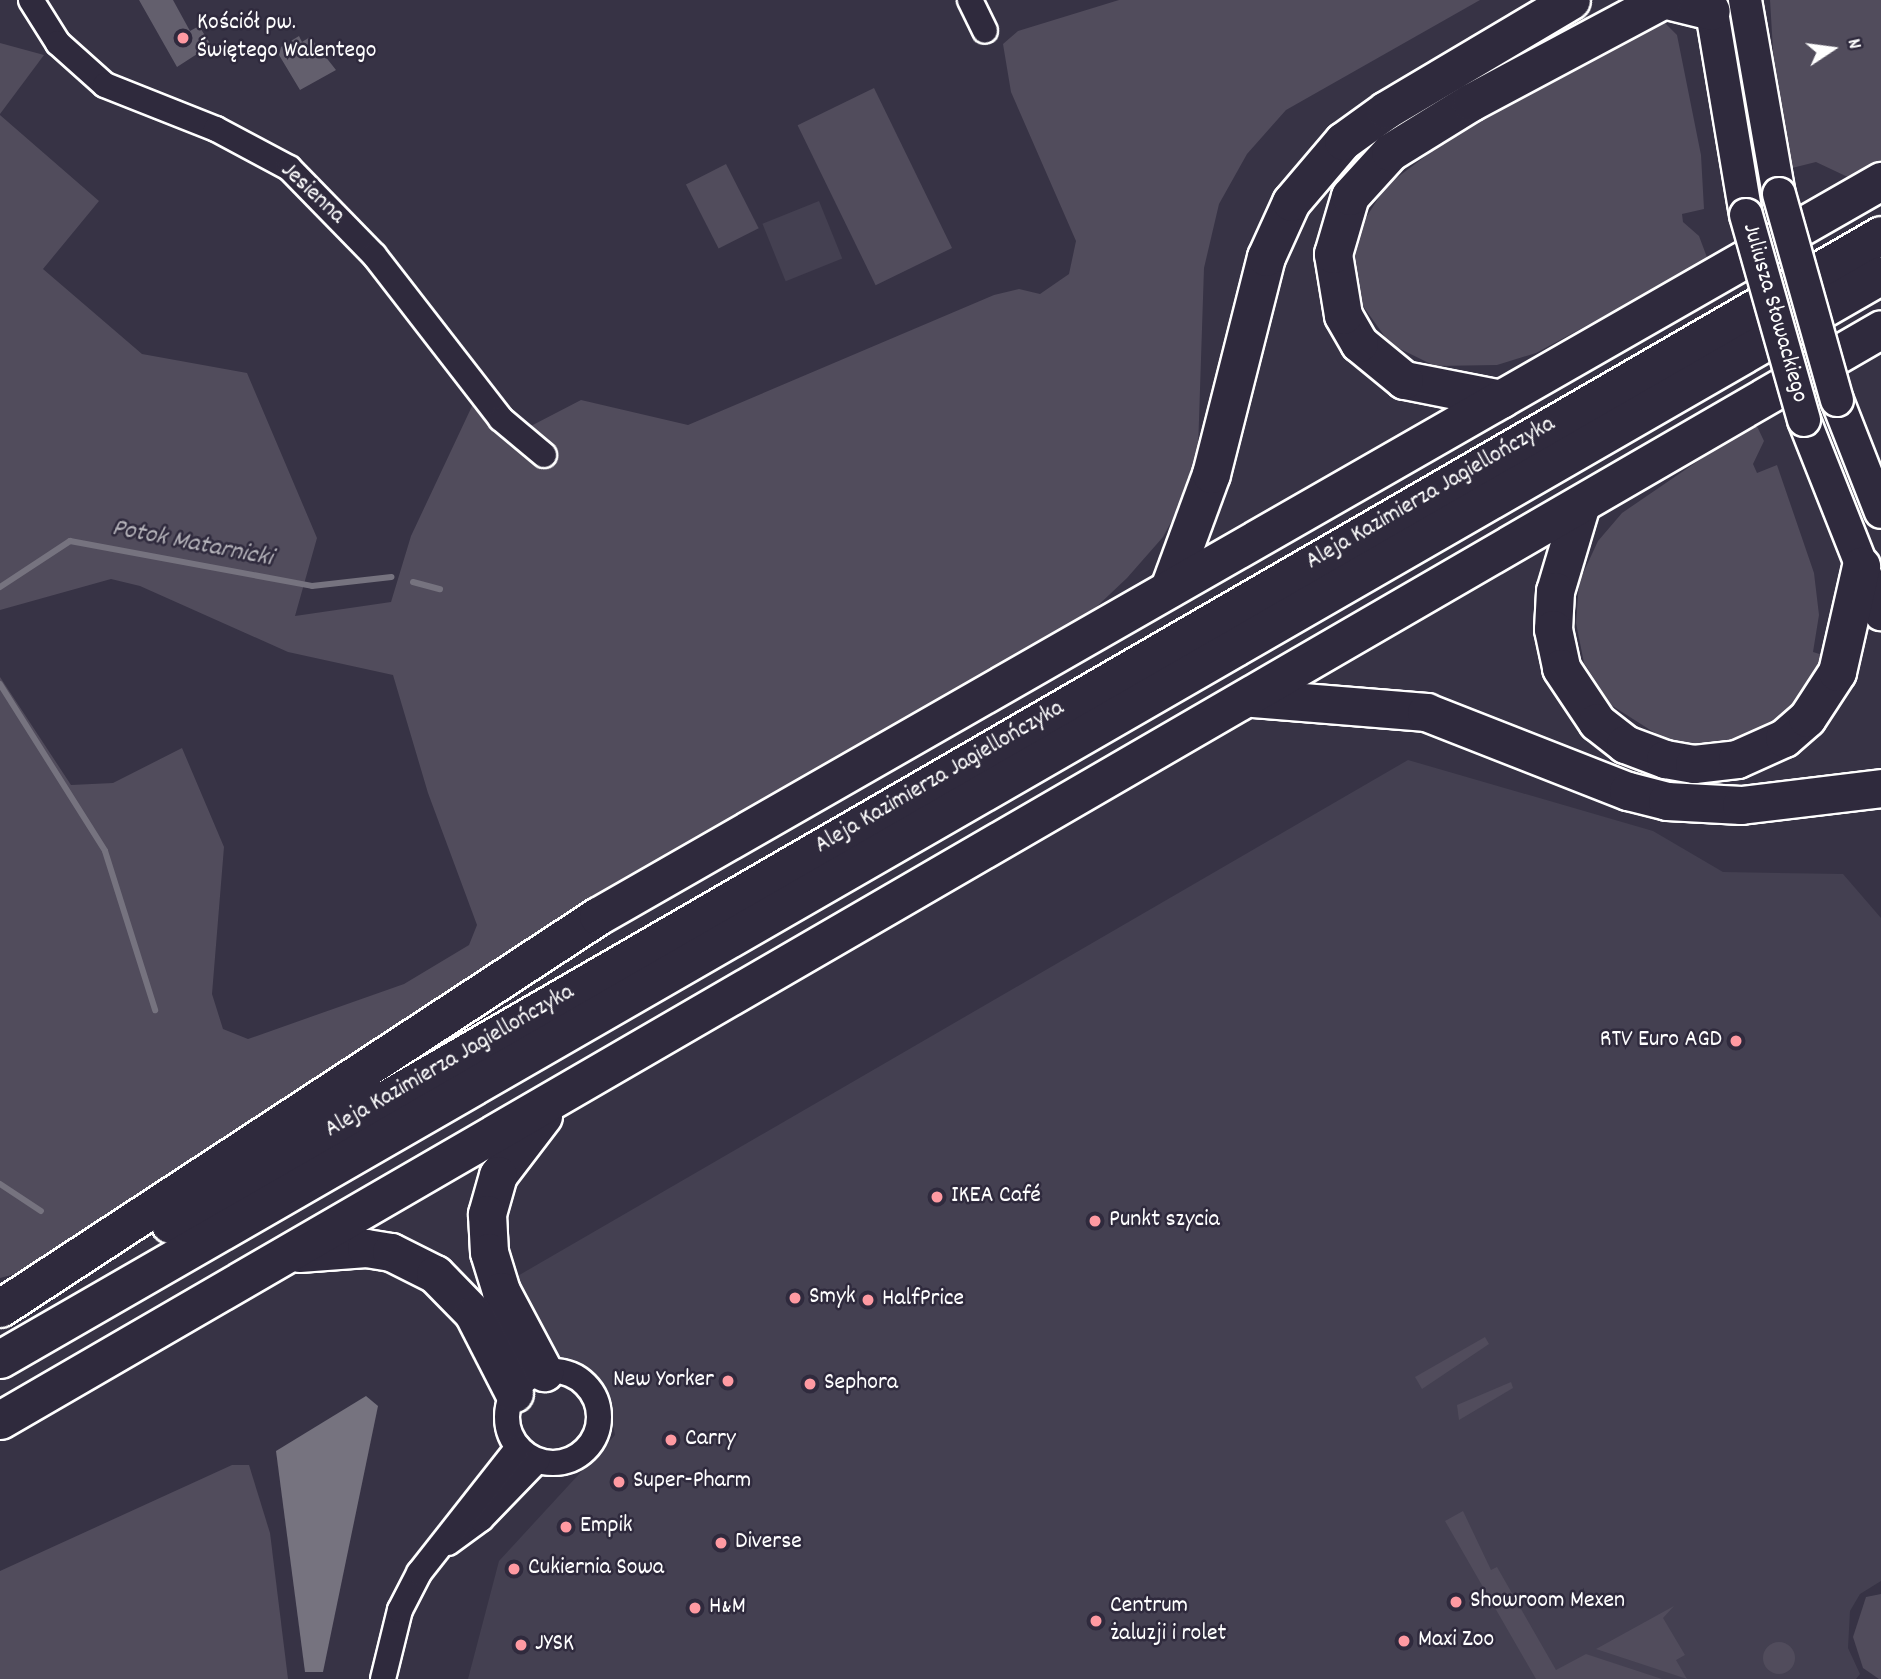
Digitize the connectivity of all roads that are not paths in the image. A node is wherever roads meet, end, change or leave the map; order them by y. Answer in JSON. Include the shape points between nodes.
{"nodes":[{"id":1,"x":32,"y":0,"type":"edge"},
{"id":2,"x":970,"y":0,"type":"edge"},
{"id":3,"x":1571,"y":0,"type":"edge"},
{"id":4,"x":1665,"y":0,"type":"edge"},
{"id":5,"x":1722,"y":4,"type":"edge"},
{"id":6,"x":985,"y":31,"type":"dead end"},
{"id":7,"x":1881,"y":181,"type":"edge"},
{"id":8,"x":1881,"y":235,"type":"edge"},
{"id":9,"x":1881,"y":275,"type":"edge"},
{"id":10,"x":1881,"y":329,"type":"edge"},
{"id":11,"x":1501,"y":398,"type":"junction"},
{"id":12,"x":544,"y":455,"type":"dead end"},
{"id":13,"x":1581,"y":504,"type":"junction"},
{"id":14,"x":1881,"y":512,"type":"edge"},
{"id":15,"x":1861,"y":566,"type":"junction"},
{"id":16,"x":1169,"y":588,"type":"junction"},
{"id":17,"x":1881,"y":614,"type":"edge"},
{"id":18,"x":1253,"y":698,"type":"junction"},
{"id":19,"x":1881,"y":788,"type":"edge"},
{"id":20,"x":550,"y":1101,"type":"junction"},
{"id":21,"x":292,"y":1251,"type":"junction"},
{"id":22,"x":0,"y":1308,"type":"edge"},
{"id":23,"x":0,"y":1321,"type":"edge"},
{"id":24,"x":0,"y":1359,"type":"edge"},
{"id":25,"x":544,"y":1372,"type":"junction"},
{"id":26,"x":514,"y":1393,"type":"junction"},
{"id":27,"x":0,"y":1420,"type":"edge"},
{"id":28,"x":527,"y":1454,"type":"junction"},
{"id":29,"x":383,"y":1679,"type":"edge"}],
"edges":[{"from":1,"to":12,"type":"street","name":"Jesienna","via":[[58,43],[105,85],[216,129],[289,168],[374,255],[501,419]]},
{"from":2,"to":6,"type":"street"},
{"from":3,"to":16,"type":"highway","via":[[1386,110],[1343,141],[1291,202],[1266,257],[1211,474]]},
{"from":4,"to":5,"type":"highway"},
{"from":4,"to":11,"type":"highway","via":[[1471,102],[1390,152],[1350,196],[1333,254],[1343,315],[1359,343],[1404,380]]},
{"from":5,"to":14,"type":"main road","name":"Juliusza Słowackiego","bridge":true,"via":[[1837,400]]},
{"from":5,"to":15,"type":"main road","name":"Juliusza Słowackiego","bridge":true,"via":[[1746,215],[1804,420]]},
{"from":7,"to":11,"type":"highway"},
{"from":8,"to":23,"type":"highway","name":"Aleja Kazimierza Jagiellończyka"},
{"from":9,"to":24,"type":"highway","name":"Aleja Kazimierza Jagiellończyka"},
{"from":10,"to":13,"type":"highway"},
{"from":11,"to":16,"type":"highway"},
{"from":13,"to":15,"type":"highway","via":[[1555,592],[1556,653],[1568,682],[1597,722],[1625,744],[1664,760],[1694,764],[1737,759],[1784,738],[1807,718],[1837,672]]},
{"from":13,"to":18,"type":"highway"},
{"from":15,"to":17,"type":"main road","name":"Juliusza Słowackiego"},
{"from":16,"to":22,"type":"highway","via":[[598,916]]},
{"from":18,"to":19,"type":"highway","via":[[1426,712],[1628,791],[1667,801],[1741,805]]},
{"from":18,"to":20,"type":"highway"},
{"from":20,"to":21,"type":"highway"},
{"from":20,"to":25,"type":"highway","via":[[498,1175],[487,1214],[489,1252],[501,1291]]},
{"from":21,"to":26,"type":"highway","via":[[306,1255],[366,1248],[391,1252],[435,1274],[473,1313]]},
{"from":21,"to":27,"type":"highway"},
{"from":25,"to":26,"type":"street"},
{"from":25,"to":28,"type":"street","via":[[571,1375],[583,1382],[600,1413],[596,1435],[584,1452],[569,1461]]},
{"from":26,"to":28,"type":"street","via":[[507,1420]]},
{"from":28,"to":29,"type":"street","via":[[467,1505],[442,1547],[419,1573],[400,1610]]}]}
